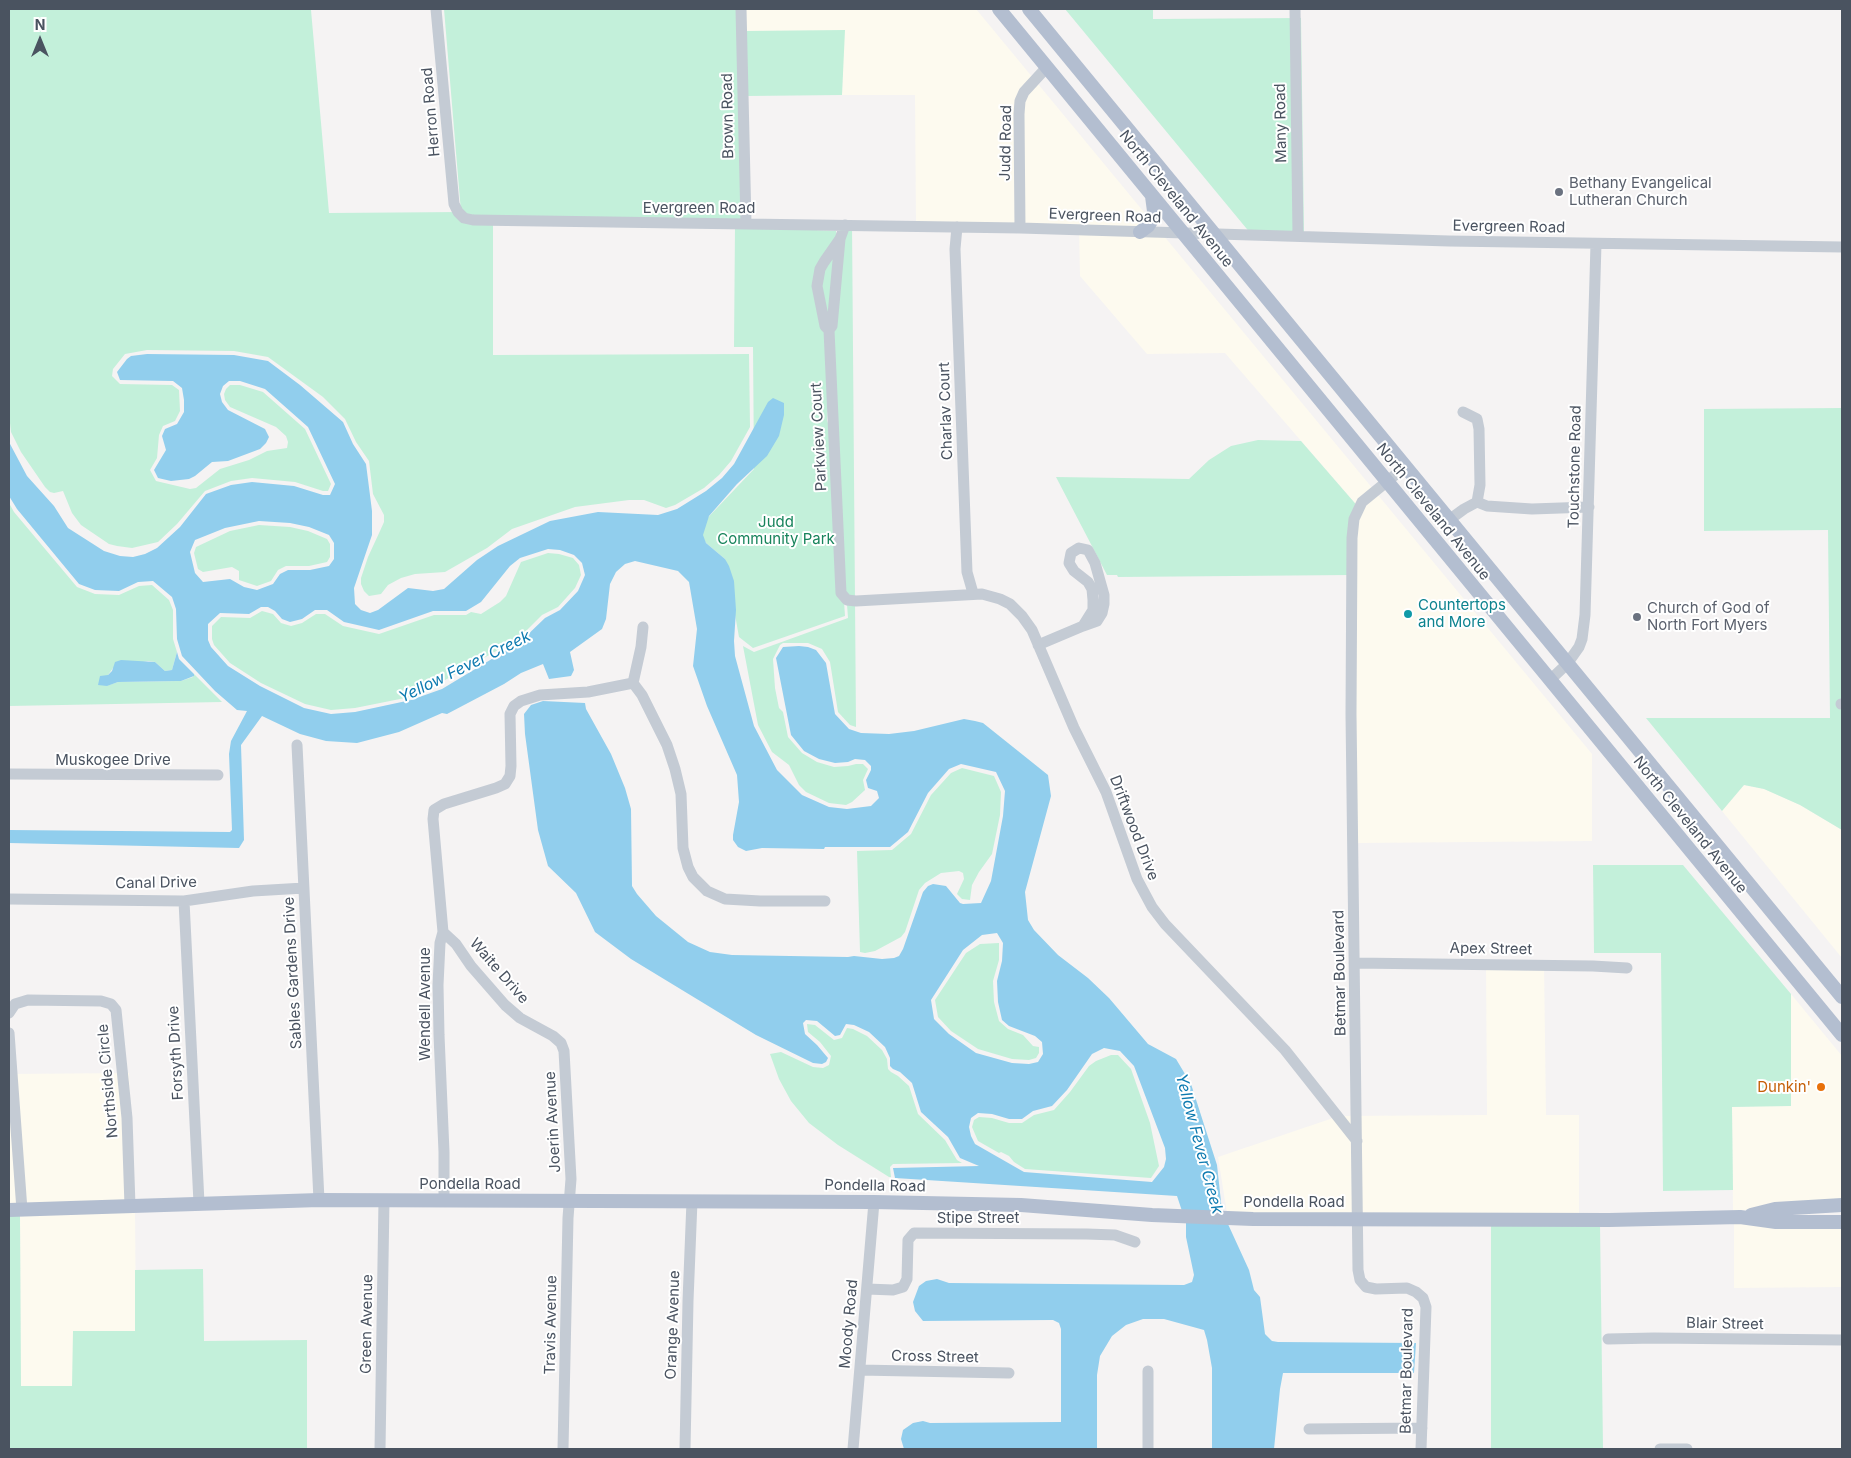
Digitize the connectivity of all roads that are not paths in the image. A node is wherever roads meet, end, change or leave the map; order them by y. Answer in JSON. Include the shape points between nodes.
{"nodes":[{"id":1,"x":436,"y":9,"type":"edge"},
{"id":2,"x":741,"y":9,"type":"edge"},
{"id":3,"x":999,"y":9,"type":"edge"},
{"id":4,"x":1029,"y":9,"type":"edge"},
{"id":5,"x":1295,"y":9,"type":"edge"},
{"id":6,"x":1047,"y":67,"type":"junction"},
{"id":7,"x":1152,"y":195,"type":"junction"},
{"id":8,"x":458,"y":212,"type":"joint"},
{"id":9,"x":746,"y":223,"type":"junction"},
{"id":10,"x":845,"y":225,"type":"junction"},
{"id":11,"x":957,"y":227,"type":"junction"},
{"id":12,"x":1020,"y":228,"type":"junction"},
{"id":13,"x":1140,"y":232,"type":"junction"},
{"id":14,"x":1184,"y":234,"type":"junction"},
{"id":15,"x":1215,"y":235,"type":"junction"},
{"id":16,"x":1298,"y":236,"type":"junction"},
{"id":17,"x":840,"y":239,"type":"junction"},
{"id":18,"x":1596,"y":244,"type":"junction"},
{"id":19,"x":1842,"y":247,"type":"edge"},
{"id":20,"x":830,"y":330,"type":"junction"},
{"id":21,"x":1312,"y":352,"type":"junction"},
{"id":22,"x":1293,"y":367,"type":"junction"},
{"id":23,"x":1462,"y":412,"type":"dead end"},
{"id":24,"x":1406,"y":466,"type":"junction"},
{"id":25,"x":1387,"y":481,"type":"junction"},
{"id":26,"x":1477,"y":502,"type":"junction"},
{"id":27,"x":1589,"y":507,"type":"junction"},
{"id":28,"x":1449,"y":520,"type":"junction"},
{"id":29,"x":1094,"y":582,"type":"dead end"},
{"id":30,"x":973,"y":593,"type":"junction"},
{"id":31,"x":847,"y":600,"type":"joint"},
{"id":32,"x":643,"y":627,"type":"dead end"},
{"id":33,"x":1038,"y":645,"type":"junction"},
{"id":34,"x":1567,"y":664,"type":"junction"},
{"id":35,"x":1550,"y":680,"type":"junction"},
{"id":36,"x":633,"y":683,"type":"junction"},
{"id":37,"x":297,"y":745,"type":"dead end"},
{"id":38,"x":9,"y":774,"type":"edge"},
{"id":39,"x":218,"y":775,"type":"dead end"},
{"id":40,"x":304,"y":888,"type":"junction"},
{"id":41,"x":9,"y":899,"type":"edge"},
{"id":42,"x":184,"y":900,"type":"junction"},
{"id":43,"x":825,"y":901,"type":"dead end"},
{"id":44,"x":443,"y":932,"type":"junction"},
{"id":45,"x":1354,"y":963,"type":"junction"},
{"id":46,"x":1627,"y":968,"type":"dead end"},
{"id":47,"x":1842,"y":997,"type":"edge"},
{"id":48,"x":9,"y":1013,"type":"edge"},
{"id":49,"x":9,"y":1033,"type":"edge"},
{"id":50,"x":1842,"y":1035,"type":"edge"},
{"id":51,"x":560,"y":1042,"type":"joint"},
{"id":52,"x":1357,"y":1141,"type":"junction"},
{"id":53,"x":319,"y":1200,"type":"junction"},
{"id":54,"x":384,"y":1200,"type":"junction"},
{"id":55,"x":444,"y":1200,"type":"junction"},
{"id":56,"x":569,"y":1201,"type":"junction"},
{"id":57,"x":692,"y":1201,"type":"junction"},
{"id":58,"x":874,"y":1202,"type":"junction"},
{"id":59,"x":199,"y":1203,"type":"junction"},
{"id":60,"x":1842,"y":1205,"type":"edge"},
{"id":61,"x":130,"y":1206,"type":"junction"},
{"id":62,"x":15,"y":1210,"type":"edge"},
{"id":63,"x":1740,"y":1217,"type":"junction"},
{"id":64,"x":1358,"y":1219,"type":"junction"},
{"id":65,"x":1842,"y":1222,"type":"edge"},
{"id":66,"x":1135,"y":1242,"type":"dead end"},
{"id":67,"x":867,"y":1289,"type":"junction"},
{"id":68,"x":1608,"y":1339,"type":"dead end"},
{"id":69,"x":1842,"y":1340,"type":"edge"},
{"id":70,"x":860,"y":1370,"type":"junction"},
{"id":71,"x":1148,"y":1371,"type":"dead end"},
{"id":72,"x":1009,"y":1373,"type":"dead end"},
{"id":73,"x":1422,"y":1428,"type":"junction"},
{"id":74,"x":1309,"y":1429,"type":"dead end"},
{"id":75,"x":380,"y":1449,"type":"edge"},
{"id":76,"x":563,"y":1449,"type":"edge"},
{"id":77,"x":685,"y":1449,"type":"edge"},
{"id":78,"x":854,"y":1449,"type":"edge"},
{"id":79,"x":1148,"y":1449,"type":"edge"},
{"id":80,"x":1422,"y":1449,"type":"edge"},
{"id":81,"x":1660,"y":1449,"type":"edge"},
{"id":82,"x":1687,"y":1449,"type":"edge"}],
"edges":[{"from":1,"to":8,"type":"street","name":"Herron Road","via":[[454,204]]},
{"from":2,"to":9,"type":"street","name":"Brown Road"},
{"from":3,"to":6,"type":"main road","name":"North Cleveland Avenue"},
{"from":4,"to":15,"type":"main road","name":"North Cleveland Avenue"},
{"from":5,"to":16,"type":"street","name":"Many Road"},
{"from":6,"to":7,"type":"main road","name":"North Cleveland Avenue"},
{"from":6,"to":12,"type":"street","name":"Judd Road","via":[[1020,101]]},
{"from":7,"to":13,"type":"main road","via":[[1153,218]]},
{"from":7,"to":14,"type":"main road","name":"North Cleveland Avenue"},
{"from":8,"to":9,"type":"street","name":"Evergreen Road","via":[[473,220]]},
{"from":9,"to":10,"type":"street","name":"Evergreen Road"},
{"from":10,"to":11,"type":"street","name":"Evergreen Road"},
{"from":10,"to":17,"type":"street","name":"Parkview Court"},
{"from":11,"to":12,"type":"street","name":"Evergreen Road"},
{"from":11,"to":30,"type":"street","name":"Charlav Court","via":[[955,249],[967,572]]},
{"from":12,"to":13,"type":"street","name":"Evergreen Road"},
{"from":13,"to":14,"type":"street","name":"Evergreen Road"},
{"from":14,"to":15,"type":"street","name":"Evergreen Road"},
{"from":14,"to":22,"type":"main road","name":"North Cleveland Avenue"},
{"from":15,"to":16,"type":"street","name":"Evergreen Road"},
{"from":15,"to":21,"type":"main road","name":"North Cleveland Avenue"},
{"from":16,"to":18,"type":"street","name":"Evergreen Road"},
{"from":17,"to":20,"type":"street","name":"Parkview Court"},
{"from":17,"to":20,"type":"street","name":"Parkview Court","via":[[820,269],[817,286],[825,326]]},
{"from":18,"to":19,"type":"street","name":"Evergreen Road"},
{"from":18,"to":27,"type":"street","name":"Touchstone Road"},
{"from":20,"to":31,"type":"street","name":"Parkview Court","via":[[840,584],[841,593]]},
{"from":21,"to":22,"type":"main road"},
{"from":21,"to":24,"type":"main road","name":"North Cleveland Avenue"},
{"from":22,"to":25,"type":"main road","name":"North Cleveland Avenue"},
{"from":23,"to":26,"type":"street","via":[[1477,419],[1480,448]]},
{"from":24,"to":25,"type":"street","name":"Betmar Boulevard"},
{"from":24,"to":28,"type":"main road","name":"North Cleveland Avenue"},
{"from":25,"to":35,"type":"main road","name":"North Cleveland Avenue"},
{"from":25,"to":45,"type":"street","name":"Betmar Boulevard","via":[[1362,502],[1354,519],[1352,538]]},
{"from":26,"to":27,"type":"street","via":[[1487,506],[1532,509]]},
{"from":26,"to":28,"type":"street"},
{"from":27,"to":34,"type":"street","name":"Touchstone Road","via":[[1582,639]]},
{"from":28,"to":34,"type":"main road","name":"North Cleveland Avenue"},
{"from":29,"to":33,"type":"street","via":[[1104,595],[1102,613],[1097,621]]},
{"from":30,"to":31,"type":"street","name":"Driftwood Drive"},
{"from":30,"to":33,"type":"street","name":"Driftwood Drive","via":[[1000,599],[1016,610],[1028,623]]},
{"from":32,"to":36,"type":"street"},
{"from":33,"to":52,"type":"street","name":"Driftwood Drive","via":[[1106,792],[1134,870],[1152,907],[1285,1050]]},
{"from":34,"to":35,"type":"street","name":"Touchstone Road"},
{"from":34,"to":47,"type":"main road","name":"North Cleveland Avenue"},
{"from":35,"to":50,"type":"main road","name":"North Cleveland Avenue"},
{"from":36,"to":43,"type":"street","via":[[673,763],[681,794],[685,858],[699,885],[716,896],[734,900]]},
{"from":36,"to":44,"type":"street","name":"Wendell Avenue","via":[[588,692],[540,695],[518,703],[510,714],[511,766],[505,784],[434,810]]},
{"from":37,"to":40,"type":"street","name":"Sables Gardens Drive"},
{"from":38,"to":39,"type":"street","name":"Muskogee Drive"},
{"from":40,"to":42,"type":"street","name":"Canal Drive"},
{"from":40,"to":53,"type":"street","name":"Sables Gardens Drive"},
{"from":41,"to":42,"type":"street","name":"Canal Drive"},
{"from":42,"to":59,"type":"street","name":"Forsyth Drive"},
{"from":44,"to":51,"type":"street","name":"Waite Drive","via":[[505,1005]]},
{"from":44,"to":55,"type":"street","name":"Wendell Avenue","via":[[438,1001]]},
{"from":45,"to":46,"type":"street","name":"Apex Street"},
{"from":45,"to":52,"type":"street","name":"Betmar Boulevard"},
{"from":48,"to":61,"type":"street","name":"Northside Circle","via":[[15,1004],[28,1000],[101,1001],[116,1010],[127,1118]]},
{"from":49,"to":62,"type":"street"},
{"from":51,"to":56,"type":"street","name":"Joerin Avenue","via":[[564,1051],[567,1096]]},
{"from":52,"to":64,"type":"street","name":"Betmar Boulevard"},
{"from":53,"to":54,"type":"main road","name":"Pondella Road"},
{"from":53,"to":59,"type":"main road","name":"Pondella Road"},
{"from":54,"to":55,"type":"main road","name":"Pondella Road"},
{"from":54,"to":75,"type":"street","name":"Green Avenue"},
{"from":55,"to":56,"type":"main road","name":"Pondella Road"},
{"from":56,"to":57,"type":"main road","name":"Pondella Road"},
{"from":56,"to":76,"type":"street","name":"Travis Avenue"},
{"from":57,"to":58,"type":"main road","name":"Pondella Road"},
{"from":57,"to":77,"type":"street","name":"Orange Avenue"},
{"from":58,"to":64,"type":"main road","name":"Pondella Road","via":[[1021,1205],[1253,1219]]},
{"from":58,"to":67,"type":"street","name":"Moody Road"},
{"from":59,"to":61,"type":"main road","name":"Pondella Road"},
{"from":60,"to":63,"type":"main road","name":"Pondella Road","via":[[1775,1209]]},
{"from":61,"to":62,"type":"main road","name":"Pondella Road"},
{"from":63,"to":64,"type":"main road","name":"Pondella Road"},
{"from":63,"to":65,"type":"main road","name":"Pondella Road","via":[[1776,1222]]},
{"from":64,"to":73,"type":"street","name":"Betmar Boulevard","via":[[1360,1280],[1366,1287],[1376,1289],[1407,1288],[1422,1298],[1426,1307]]},
{"from":66,"to":67,"type":"street","name":"Stipe Street","via":[[1115,1235],[914,1233],[908,1240],[907,1279],[902,1287]]},
{"from":67,"to":70,"type":"street","name":"Moody Road"},
{"from":68,"to":69,"type":"street","name":"Blair Street"},
{"from":70,"to":72,"type":"street","name":"Cross Street"},
{"from":70,"to":78,"type":"street","name":"Moody Road"},
{"from":71,"to":79,"type":"street"},
{"from":73,"to":74,"type":"street"},
{"from":73,"to":80,"type":"street","name":"Betmar Boulevard"},
{"from":81,"to":82,"type":"street"}]}
